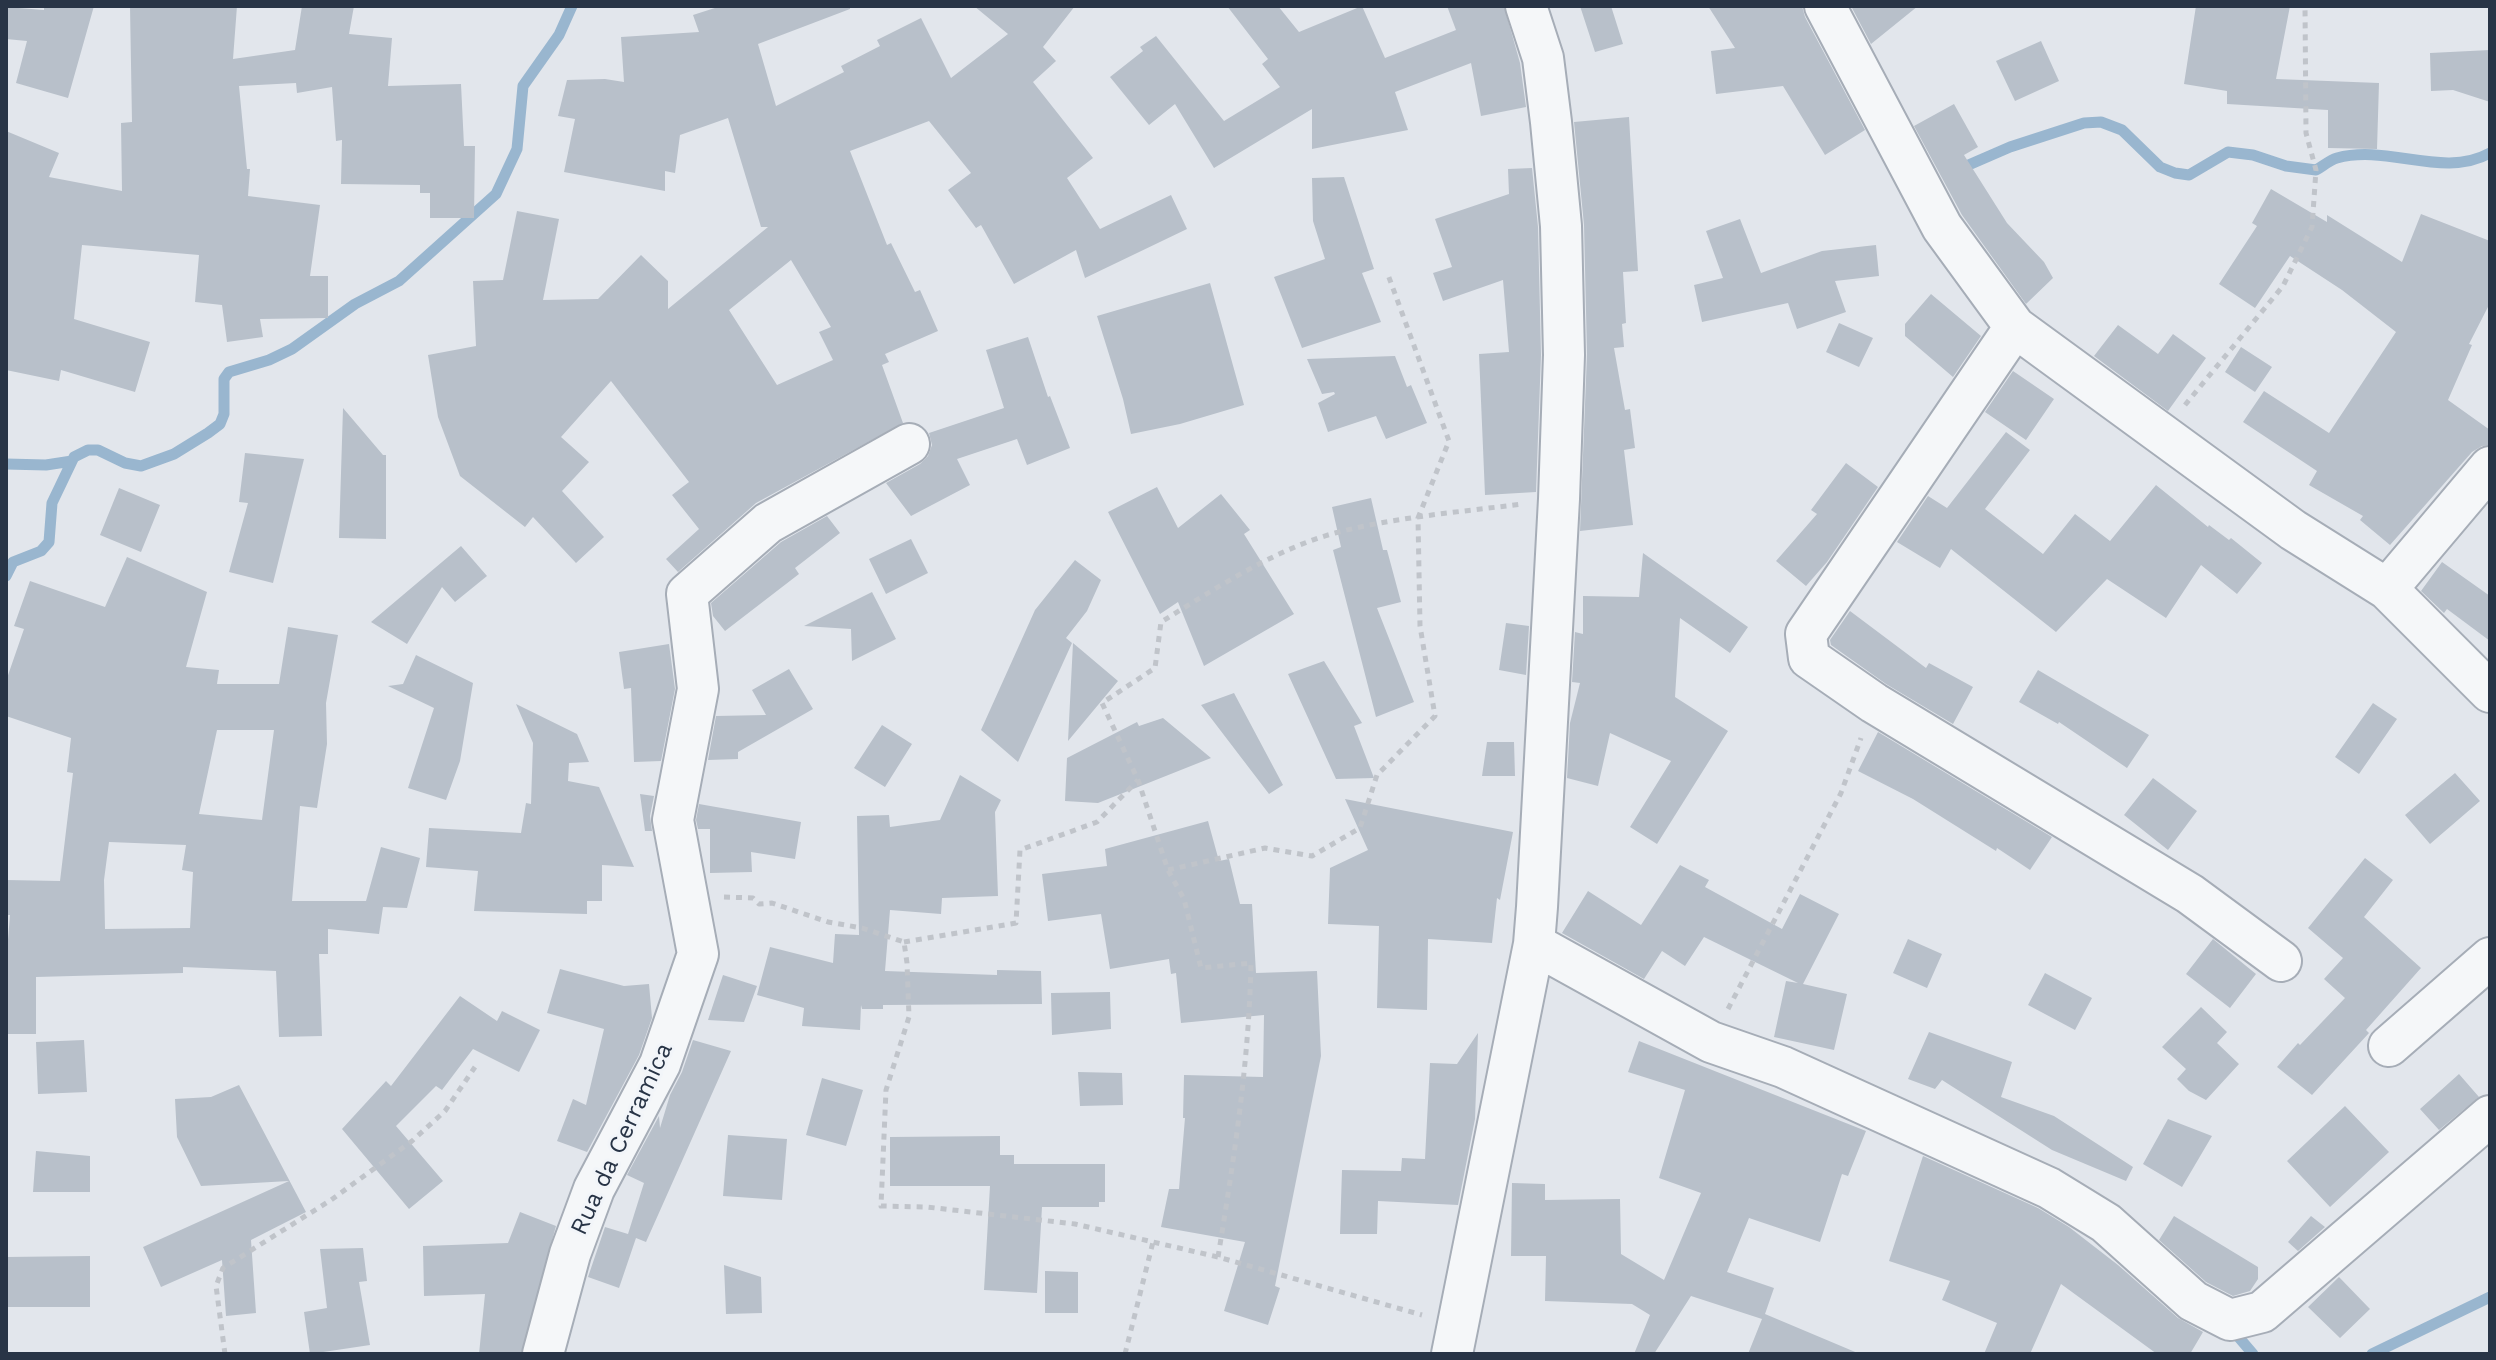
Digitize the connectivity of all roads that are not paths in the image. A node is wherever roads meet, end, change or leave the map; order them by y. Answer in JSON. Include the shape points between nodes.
{"nodes":[{"id":1,"x":1526,"y":6,"type":"edge"},
{"id":2,"x":1825,"y":6,"type":"edge"},
{"id":3,"x":2015,"y":327,"type":"junction"},
{"id":4,"x":909,"y":444,"type":"dead end"},
{"id":5,"x":2490,"y":467,"type":"edge"},
{"id":6,"x":2387,"y":589,"type":"junction"},
{"id":7,"x":2490,"y":692,"type":"edge"},
{"id":8,"x":1534,"y":944,"type":"junction"},
{"id":9,"x":2490,"y":958,"type":"edge"},
{"id":10,"x":2281,"y":961,"type":"dead end"},
{"id":11,"x":2389,"y":1046,"type":"dead end"},
{"id":12,"x":2490,"y":1116,"type":"edge"},
{"id":13,"x":1455,"y":1340,"type":"edge"},
{"id":14,"x":543,"y":1354,"type":"edge"}],
"edges":[{"from":1,"to":8,"type":"street","via":[[1543,58],[1561,226],[1564,355]]},
{"from":2,"to":3,"type":"street","via":[[1942,227]]},
{"from":3,"to":6,"type":"street","via":[[2293,530]]},
{"from":3,"to":10,"type":"street","via":[[1806,634],[1809,658],[1874,703],[2190,894]]},
{"from":4,"to":14,"type":"street","name":"Rua da Cerramica","via":[[768,523],[687,594],[698,689],[673,820],[698,954],[660,1064],[594,1189]]},
{"from":5,"to":6,"type":"street"},
{"from":6,"to":7,"type":"street"},
{"from":8,"to":12,"type":"street","via":[[1711,1042],[1783,1067],[2049,1188],[2106,1223],[2193,1301],[2230,1320],[2262,1312]]},
{"from":8,"to":13,"type":"street"},
{"from":9,"to":11,"type":"street"}]}
